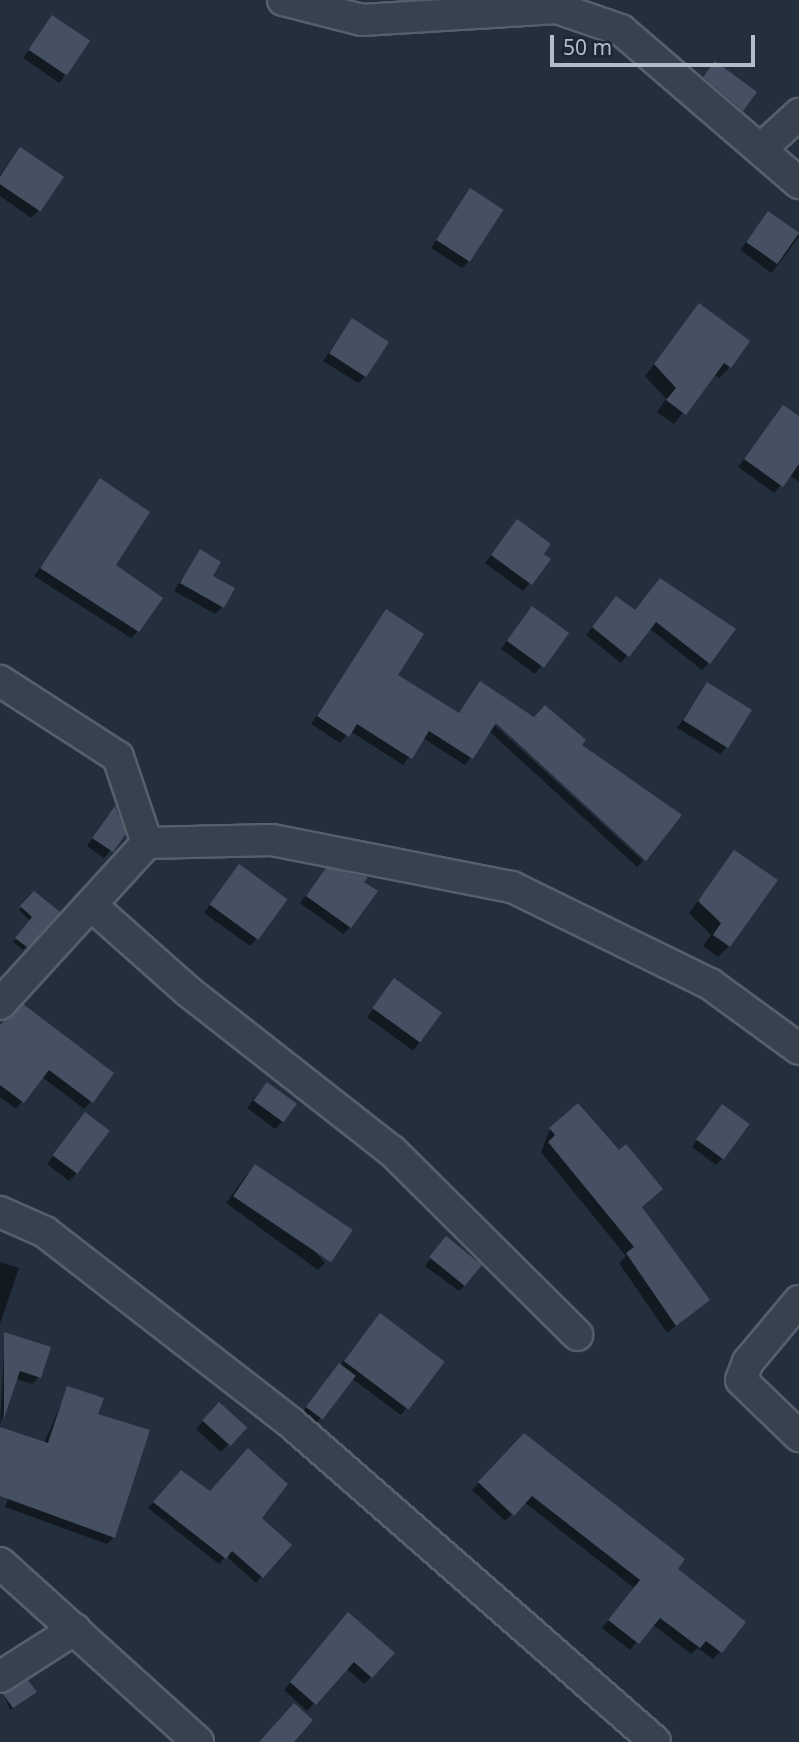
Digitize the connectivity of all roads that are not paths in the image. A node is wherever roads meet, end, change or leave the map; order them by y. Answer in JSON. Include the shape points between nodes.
{"nodes":[{"id":1,"x":283,"y":0,"type":"edge"},
{"id":2,"x":799,"y":114,"type":"edge"},
{"id":3,"x":761,"y":149,"type":"junction"},
{"id":4,"x":799,"y":183,"type":"edge"},
{"id":5,"x":0,"y":681,"type":"edge"},
{"id":6,"x":147,"y":843,"type":"junction"},
{"id":7,"x":91,"y":905,"type":"junction"},
{"id":8,"x":0,"y":1004,"type":"edge"},
{"id":9,"x":799,"y":1049,"type":"edge"},
{"id":10,"x":0,"y":1212,"type":"edge"},
{"id":11,"x":799,"y":1301,"type":"edge"},
{"id":12,"x":577,"y":1335,"type":"dead end"},
{"id":13,"x":799,"y":1436,"type":"edge"},
{"id":14,"x":0,"y":1563,"type":"edge"},
{"id":15,"x":75,"y":1629,"type":"junction"},
{"id":16,"x":0,"y":1677,"type":"edge"},
{"id":17,"x":198,"y":1742,"type":"edge"},
{"id":18,"x":655,"y":1742,"type":"edge"}],
"edges":[{"from":1,"to":3,"type":"street","via":[[362,20],[557,8],[621,30]]},
{"from":2,"to":3,"type":"street"},
{"from":3,"to":4,"type":"street"},
{"from":5,"to":6,"type":"street","via":[[118,757]]},
{"from":6,"to":7,"type":"street"},
{"from":6,"to":9,"type":"street","via":[[272,840],[512,887],[710,984]]},
{"from":7,"to":8,"type":"street"},
{"from":7,"to":12,"type":"street","via":[[189,992],[392,1151]]},
{"from":10,"to":18,"type":"street","via":[[45,1232],[290,1422]]},
{"from":11,"to":13,"type":"street","via":[[748,1362],[741,1381]]},
{"from":14,"to":15,"type":"street"},
{"from":15,"to":16,"type":"street"},
{"from":15,"to":17,"type":"street"}]}
